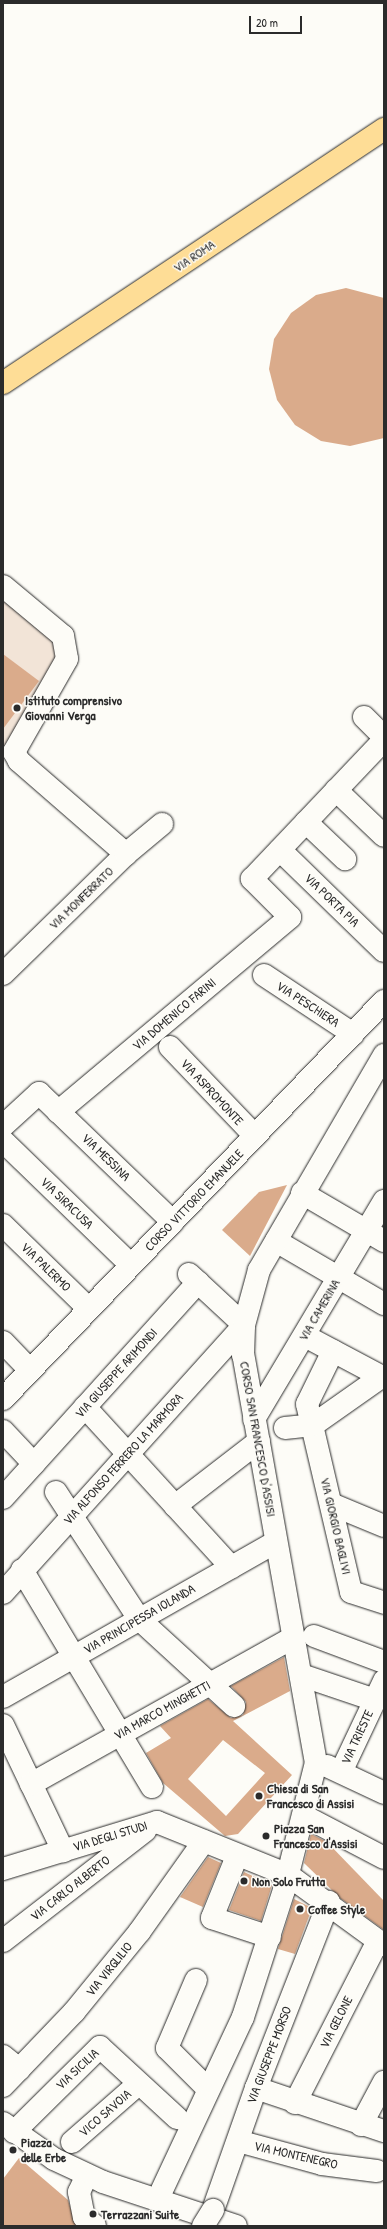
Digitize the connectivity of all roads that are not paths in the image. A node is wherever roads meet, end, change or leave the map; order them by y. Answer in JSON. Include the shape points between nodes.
{"nodes":[{"id":1,"x":384,"y":129,"type":"edge"},
{"id":2,"x":3,"y":383,"type":"edge"},
{"id":3,"x":3,"y":586,"type":"edge"},
{"id":4,"x":364,"y":717,"type":"dead end"},
{"id":5,"x":384,"y":737,"type":"edge"},
{"id":6,"x":384,"y":740,"type":"edge"},
{"id":7,"x":336,"y":790,"type":"junction"},
{"id":8,"x":306,"y":822,"type":"junction"},
{"id":9,"x":162,"y":824,"type":"dead end"},
{"id":10,"x":384,"y":836,"type":"edge"},
{"id":11,"x":280,"y":850,"type":"junction"},
{"id":12,"x":126,"y":854,"type":"junction"},
{"id":13,"x":345,"y":859,"type":"dead end"},
{"id":14,"x":384,"y":951,"type":"edge"},
{"id":15,"x":3,"y":974,"type":"edge"},
{"id":16,"x":264,"y":975,"type":"dead end"},
{"id":17,"x":384,"y":1001,"type":"edge"},
{"id":18,"x":353,"y":1034,"type":"junction"},
{"id":19,"x":170,"y":1047,"type":"dead end"},
{"id":20,"x":384,"y":1055,"type":"edge"},
{"id":21,"x":58,"y":1112,"type":"junction"},
{"id":22,"x":3,"y":1126,"type":"edge"},
{"id":23,"x":255,"y":1136,"type":"junction"},
{"id":24,"x":3,"y":1141,"type":"edge"},
{"id":25,"x":302,"y":1193,"type":"junction"},
{"id":26,"x":384,"y":1201,"type":"edge"},
{"id":27,"x":172,"y":1222,"type":"junction"},
{"id":28,"x":3,"y":1225,"type":"edge"},
{"id":29,"x":375,"y":1235,"type":"edge"},
{"id":30,"x":276,"y":1241,"type":"junction"},
{"id":31,"x":131,"y":1265,"type":"junction"},
{"id":32,"x":339,"y":1277,"type":"junction"},
{"id":33,"x":384,"y":1304,"type":"edge"},
{"id":34,"x":89,"y":1309,"type":"junction"},
{"id":35,"x":244,"y":1325,"type":"junction"},
{"id":36,"x":304,"y":1336,"type":"junction"},
{"id":37,"x":3,"y":1342,"type":"edge"},
{"id":38,"x":333,"y":1351,"type":"junction"},
{"id":39,"x":30,"y":1370,"type":"junction"},
{"id":40,"x":382,"y":1378,"type":"edge"},
{"id":41,"x":3,"y":1399,"type":"edge"},
{"id":42,"x":85,"y":1406,"type":"junction"},
{"id":43,"x":254,"y":1419,"type":"junction"},
{"id":44,"x":313,"y":1425,"type":"junction"},
{"id":45,"x":285,"y":1428,"type":"dead end"},
{"id":46,"x":3,"y":1431,"type":"edge"},
{"id":47,"x":259,"y":1441,"type":"junction"},
{"id":48,"x":128,"y":1453,"type":"junction"},
{"id":49,"x":34,"y":1464,"type":"junction"},
{"id":50,"x":56,"y":1492,"type":"dead end"},
{"id":51,"x":3,"y":1498,"type":"edge"},
{"id":52,"x":331,"y":1504,"type":"junction"},
{"id":53,"x":175,"y":1506,"type":"junction"},
{"id":54,"x":71,"y":1516,"type":"junction"},
{"id":55,"x":384,"y":1526,"type":"edge"},
{"id":56,"x":276,"y":1542,"type":"junction"},
{"id":57,"x":231,"y":1567,"type":"junction"},
{"id":58,"x":22,"y":1570,"type":"junction"},
{"id":59,"x":3,"y":1593,"type":"edge"},
{"id":60,"x":384,"y":1603,"type":"edge"},
{"id":61,"x":139,"y":1620,"type":"junction"},
{"id":62,"x":304,"y":1637,"type":"junction"},
{"id":63,"x":73,"y":1657,"type":"junction"},
{"id":64,"x":384,"y":1662,"type":"edge"},
{"id":65,"x":301,"y":1675,"type":"junction"},
{"id":66,"x":384,"y":1680,"type":"edge"},
{"id":67,"x":209,"y":1683,"type":"junction"},
{"id":68,"x":3,"y":1697,"type":"edge"},
{"id":69,"x":375,"y":1700,"type":"junction"},
{"id":70,"x":234,"y":1706,"type":"dead end"},
{"id":71,"x":3,"y":1725,"type":"edge"},
{"id":72,"x":120,"y":1734,"type":"junction"},
{"id":73,"x":316,"y":1763,"type":"junction"},
{"id":74,"x":341,"y":1772,"type":"junction"},
{"id":75,"x":31,"y":1784,"type":"junction"},
{"id":76,"x":152,"y":1788,"type":"dead end"},
{"id":77,"x":384,"y":1793,"type":"edge"},
{"id":78,"x":304,"y":1816,"type":"junction"},
{"id":79,"x":157,"y":1822,"type":"junction"},
{"id":80,"x":204,"y":1841,"type":"junction"},
{"id":81,"x":63,"y":1851,"type":"junction"},
{"id":82,"x":237,"y":1856,"type":"junction"},
{"id":83,"x":384,"y":1858,"type":"edge"},
{"id":84,"x":3,"y":1869,"type":"edge"},
{"id":85,"x":286,"y":1883,"type":"junction"},
{"id":86,"x":329,"y":1902,"type":"junction"},
{"id":87,"x":270,"y":1937,"type":"junction"},
{"id":88,"x":3,"y":1940,"type":"edge"},
{"id":89,"x":381,"y":1943,"type":"edge"},
{"id":90,"x":196,"y":1980,"type":"dead end"},
{"id":91,"x":11,"y":2063,"type":"edge"},
{"id":92,"x":384,"y":2082,"type":"edge"},
{"id":93,"x":137,"y":2085,"type":"junction"},
{"id":94,"x":3,"y":2086,"type":"edge"},
{"id":95,"x":256,"y":2088,"type":"junction"},
{"id":96,"x":208,"y":2089,"type":"junction"},
{"id":97,"x":295,"y":2103,"type":"junction"},
{"id":98,"x":177,"y":2118,"type":"dead end"},
{"id":99,"x":361,"y":2125,"type":"junction"},
{"id":100,"x":8,"y":2128,"type":"edge"},
{"id":101,"x":384,"y":2131,"type":"edge"},
{"id":102,"x":72,"y":2142,"type":"dead end"},
{"id":103,"x":238,"y":2142,"type":"junction"},
{"id":104,"x":378,"y":2171,"type":"dead end"},
{"id":105,"x":95,"y":2178,"type":"junction"},
{"id":106,"x":162,"y":2190,"type":"junction"},
{"id":107,"x":210,"y":2213,"type":"edge"},
{"id":108,"x":95,"y":2226,"type":"edge"},
{"id":109,"x":236,"y":2226,"type":"edge"}],
"edges":[{"from":1,"to":2,"type":"main road","name":"VIA ROMA"},
{"from":3,"to":12,"type":"street","via":[[63,636],[67,659],[14,752],[18,762]]},
{"from":4,"to":5,"type":"street"},
{"from":6,"to":7,"type":"street"},
{"from":7,"to":8,"type":"street"},
{"from":7,"to":10,"type":"street"},
{"from":8,"to":11,"type":"street"},
{"from":8,"to":13,"type":"street"},
{"from":9,"to":12,"type":"street","name":"VIA MONFERRATO"},
{"from":11,"to":14,"type":"street","name":"VIA PORTA PIA"},
{"from":11,"to":21,"type":"street","name":"VIA DOMENICO FARINI","via":[[252,879],[290,917]]},
{"from":12,"to":15,"type":"street","name":"VIA MONFERRATO"},
{"from":16,"to":18,"type":"street","name":"VIA PESCHIERA"},
{"from":17,"to":18,"type":"street","name":"CORSO VITTORIO EMANUELE"},
{"from":18,"to":23,"type":"street","name":"CORSO VITTORIO EMANUELE"},
{"from":19,"to":23,"type":"street","name":"VIA ASPROMONTE"},
{"from":20,"to":25,"type":"street","name":"CORSO SAN FRANCESCO D'ASSISI"},
{"from":21,"to":22,"type":"street","name":"VIA MESSINA","via":[[39,1093]]},
{"from":21,"to":27,"type":"street","name":"VIA MESSINA"},
{"from":23,"to":27,"type":"street","name":"CORSO VITTORIO EMANUELE"},
{"from":24,"to":31,"type":"street","name":"VIA SIRACUSA"},
{"from":25,"to":29,"type":"street"},
{"from":25,"to":30,"type":"street","name":"CORSO SAN FRANCESCO D'ASSISI"},
{"from":26,"to":29,"type":"street","name":"VIA CAMERINA"},
{"from":27,"to":31,"type":"street","name":"CORSO VITTORIO EMANUELE"},
{"from":28,"to":34,"type":"street","name":"VIA PALERMO"},
{"from":29,"to":32,"type":"street","name":"VIA CAMERINA"},
{"from":30,"to":32,"type":"street"},
{"from":30,"to":35,"type":"street","name":"CORSO SAN FRANCESCO D'ASSISI","via":[[259,1270]]},
{"from":31,"to":34,"type":"street","name":"CORSO VITTORIO EMANUELE"},
{"from":32,"to":33,"type":"street"},
{"from":32,"to":36,"type":"street","name":"VIA CAMERINA"},
{"from":34,"to":39,"type":"street","name":"CORSO VITTORIO EMANUELE"},
{"from":35,"to":42,"type":"street","name":"VIA GIUSEPPE ARIMONDI","via":[[194,1278]]},
{"from":35,"to":43,"type":"street","name":"CORSO SAN FRANCESCO D'ASSISI","via":[[244,1355]]},
{"from":35,"to":48,"type":"street","name":"VIA ALFONSO FERRERO LA MARMORA"},
{"from":36,"to":38,"type":"street"},
{"from":36,"to":43,"type":"street","name":"VIA CAMERINA"},
{"from":37,"to":39,"type":"street"},
{"from":38,"to":40,"type":"street"},
{"from":38,"to":44,"type":"street","name":"VIA GIORGIO BAGLIVI","via":[[307,1404]]},
{"from":39,"to":41,"type":"street","name":"CORSO VITTORIO EMANUELE"},
{"from":40,"to":44,"type":"street"},
{"from":42,"to":48,"type":"street"},
{"from":42,"to":49,"type":"street","name":"VIA GIUSEPPE ARIMONDI"},
{"from":43,"to":47,"type":"street","name":"CORSO SAN FRANCESCO D'ASSISI"},
{"from":44,"to":45,"type":"street"},
{"from":44,"to":52,"type":"street","name":"VIA GIORGIO BAGLIVI"},
{"from":46,"to":49,"type":"street"},
{"from":47,"to":53,"type":"street"},
{"from":47,"to":56,"type":"street","name":"CORSO SAN FRANCESCO D'ASSISI"},
{"from":48,"to":53,"type":"street"},
{"from":48,"to":54,"type":"street","name":"VIA ALFONSO FERRERO LA MARMORA"},
{"from":49,"to":51,"type":"street","name":"VIA GIUSEPPE ARIMONDI"},
{"from":50,"to":54,"type":"street"},
{"from":52,"to":55,"type":"street"},
{"from":52,"to":60,"type":"street","name":"VIA GIORGIO BAGLIVI","via":[[351,1592]]},
{"from":53,"to":57,"type":"street"},
{"from":54,"to":58,"type":"street","name":"VIA ALFONSO FERRERO LA MARMORA"},
{"from":54,"to":61,"type":"street"},
{"from":56,"to":57,"type":"street","name":"VIA PRINCIPESSA IOLANDA"},
{"from":56,"to":62,"type":"street","name":"CORSO SAN FRANCESCO D'ASSISI"},
{"from":57,"to":61,"type":"street","name":"VIA PRINCIPESSA IOLANDA"},
{"from":58,"to":59,"type":"street","name":"VIA ALFONSO FERRERO LA MARMORA"},
{"from":58,"to":63,"type":"street"},
{"from":61,"to":63,"type":"street","name":"VIA PRINCIPESSA IOLANDA"},
{"from":61,"to":67,"type":"street"},
{"from":62,"to":64,"type":"street"},
{"from":62,"to":65,"type":"street","name":"CORSO SAN FRANCESCO D'ASSISI"},
{"from":62,"to":67,"type":"street","name":"VIA MARCO MINGHETTI"},
{"from":63,"to":68,"type":"street","name":"VIA PRINCIPESSA IOLANDA"},
{"from":63,"to":72,"type":"street"},
{"from":65,"to":69,"type":"street"},
{"from":65,"to":73,"type":"street","name":"CORSO SAN FRANCESCO D'ASSISI"},
{"from":66,"to":69,"type":"street","name":"VIA TRIESTE"},
{"from":67,"to":70,"type":"street"},
{"from":67,"to":72,"type":"street","name":"VIA MARCO MINGHETTI"},
{"from":69,"to":74,"type":"street","name":"VIA TRIESTE"},
{"from":71,"to":75,"type":"street"},
{"from":72,"to":75,"type":"street","name":"VIA MARCO MINGHETTI"},
{"from":72,"to":76,"type":"street"},
{"from":73,"to":74,"type":"street"},
{"from":73,"to":78,"type":"street","name":"CORSO SAN FRANCESCO D'ASSISI"},
{"from":74,"to":77,"type":"street"},
{"from":75,"to":81,"type":"street"},
{"from":78,"to":83,"type":"street"},
{"from":78,"to":85,"type":"street","name":"CORSO SAN FRANCESCO D'ASSISI"},
{"from":79,"to":80,"type":"street","name":"VIA DEGLI STUDI"},
{"from":79,"to":81,"type":"street","name":"VIA DEGLI STUDI"},
{"from":79,"to":88,"type":"street","name":"VIA CARLO ALBERTO"},
{"from":80,"to":82,"type":"street","name":"VIA DEGLI STUDI"},
{"from":80,"to":91,"type":"street","name":"VIA VIRGLILIO","via":[[140,1931],[79,2007]]},
{"from":81,"to":84,"type":"street","name":"VIA DEGLI STUDI"},
{"from":82,"to":85,"type":"street","name":"VIA DEGLI STUDI"},
{"from":82,"to":87,"type":"street","via":[[212,1918]]},
{"from":85,"to":86,"type":"street","name":"VIA DEGLI STUDI"},
{"from":85,"to":87,"type":"street","name":"CORSO SAN FRANCESCO D'ASSISI"},
{"from":86,"to":89,"type":"street","name":"VIA DEGLI STUDI"},
{"from":86,"to":95,"type":"street","name":"VIA GIUSEPPE MORSO"},
{"from":87,"to":96,"type":"street","name":"CORSO SAN FRANCESCO D'ASSISI","via":[[243,2017]]},
{"from":89,"to":97,"type":"street","name":"VIA GELONE"},
{"from":90,"to":96,"type":"street","via":[[167,2048]]},
{"from":91,"to":94,"type":"street","name":"VIA VIRGLILIO"},
{"from":92,"to":99,"type":"street"},
{"from":93,"to":98,"type":"street","name":"VIA SICILIA"},
{"from":93,"to":100,"type":"street","name":"VIA SICILIA","via":[[100,2047]]},
{"from":93,"to":102,"type":"street","name":"VICO SAVOIA"},
{"from":95,"to":97,"type":"street"},
{"from":95,"to":103,"type":"street","name":"VIA GIUSEPPE MORSO"},
{"from":96,"to":106,"type":"street","name":"CORSO SAN FRANCESCO D'ASSISI"},
{"from":97,"to":99,"type":"street"},
{"from":99,"to":101,"type":"street"},
{"from":100,"to":105,"type":"street"},
{"from":103,"to":104,"type":"street","name":"VIA MONTENEGRO","via":[[322,2164]]},
{"from":103,"to":107,"type":"street","name":"VIA GIUSEPPE MORSO"},
{"from":105,"to":106,"type":"street","via":[[112,2170]]},
{"from":105,"to":108,"type":"street","via":[[79,2192],[84,2217]]},
{"from":105,"to":109,"type":"street"},
{"from":106,"to":107,"type":"street"}]}
